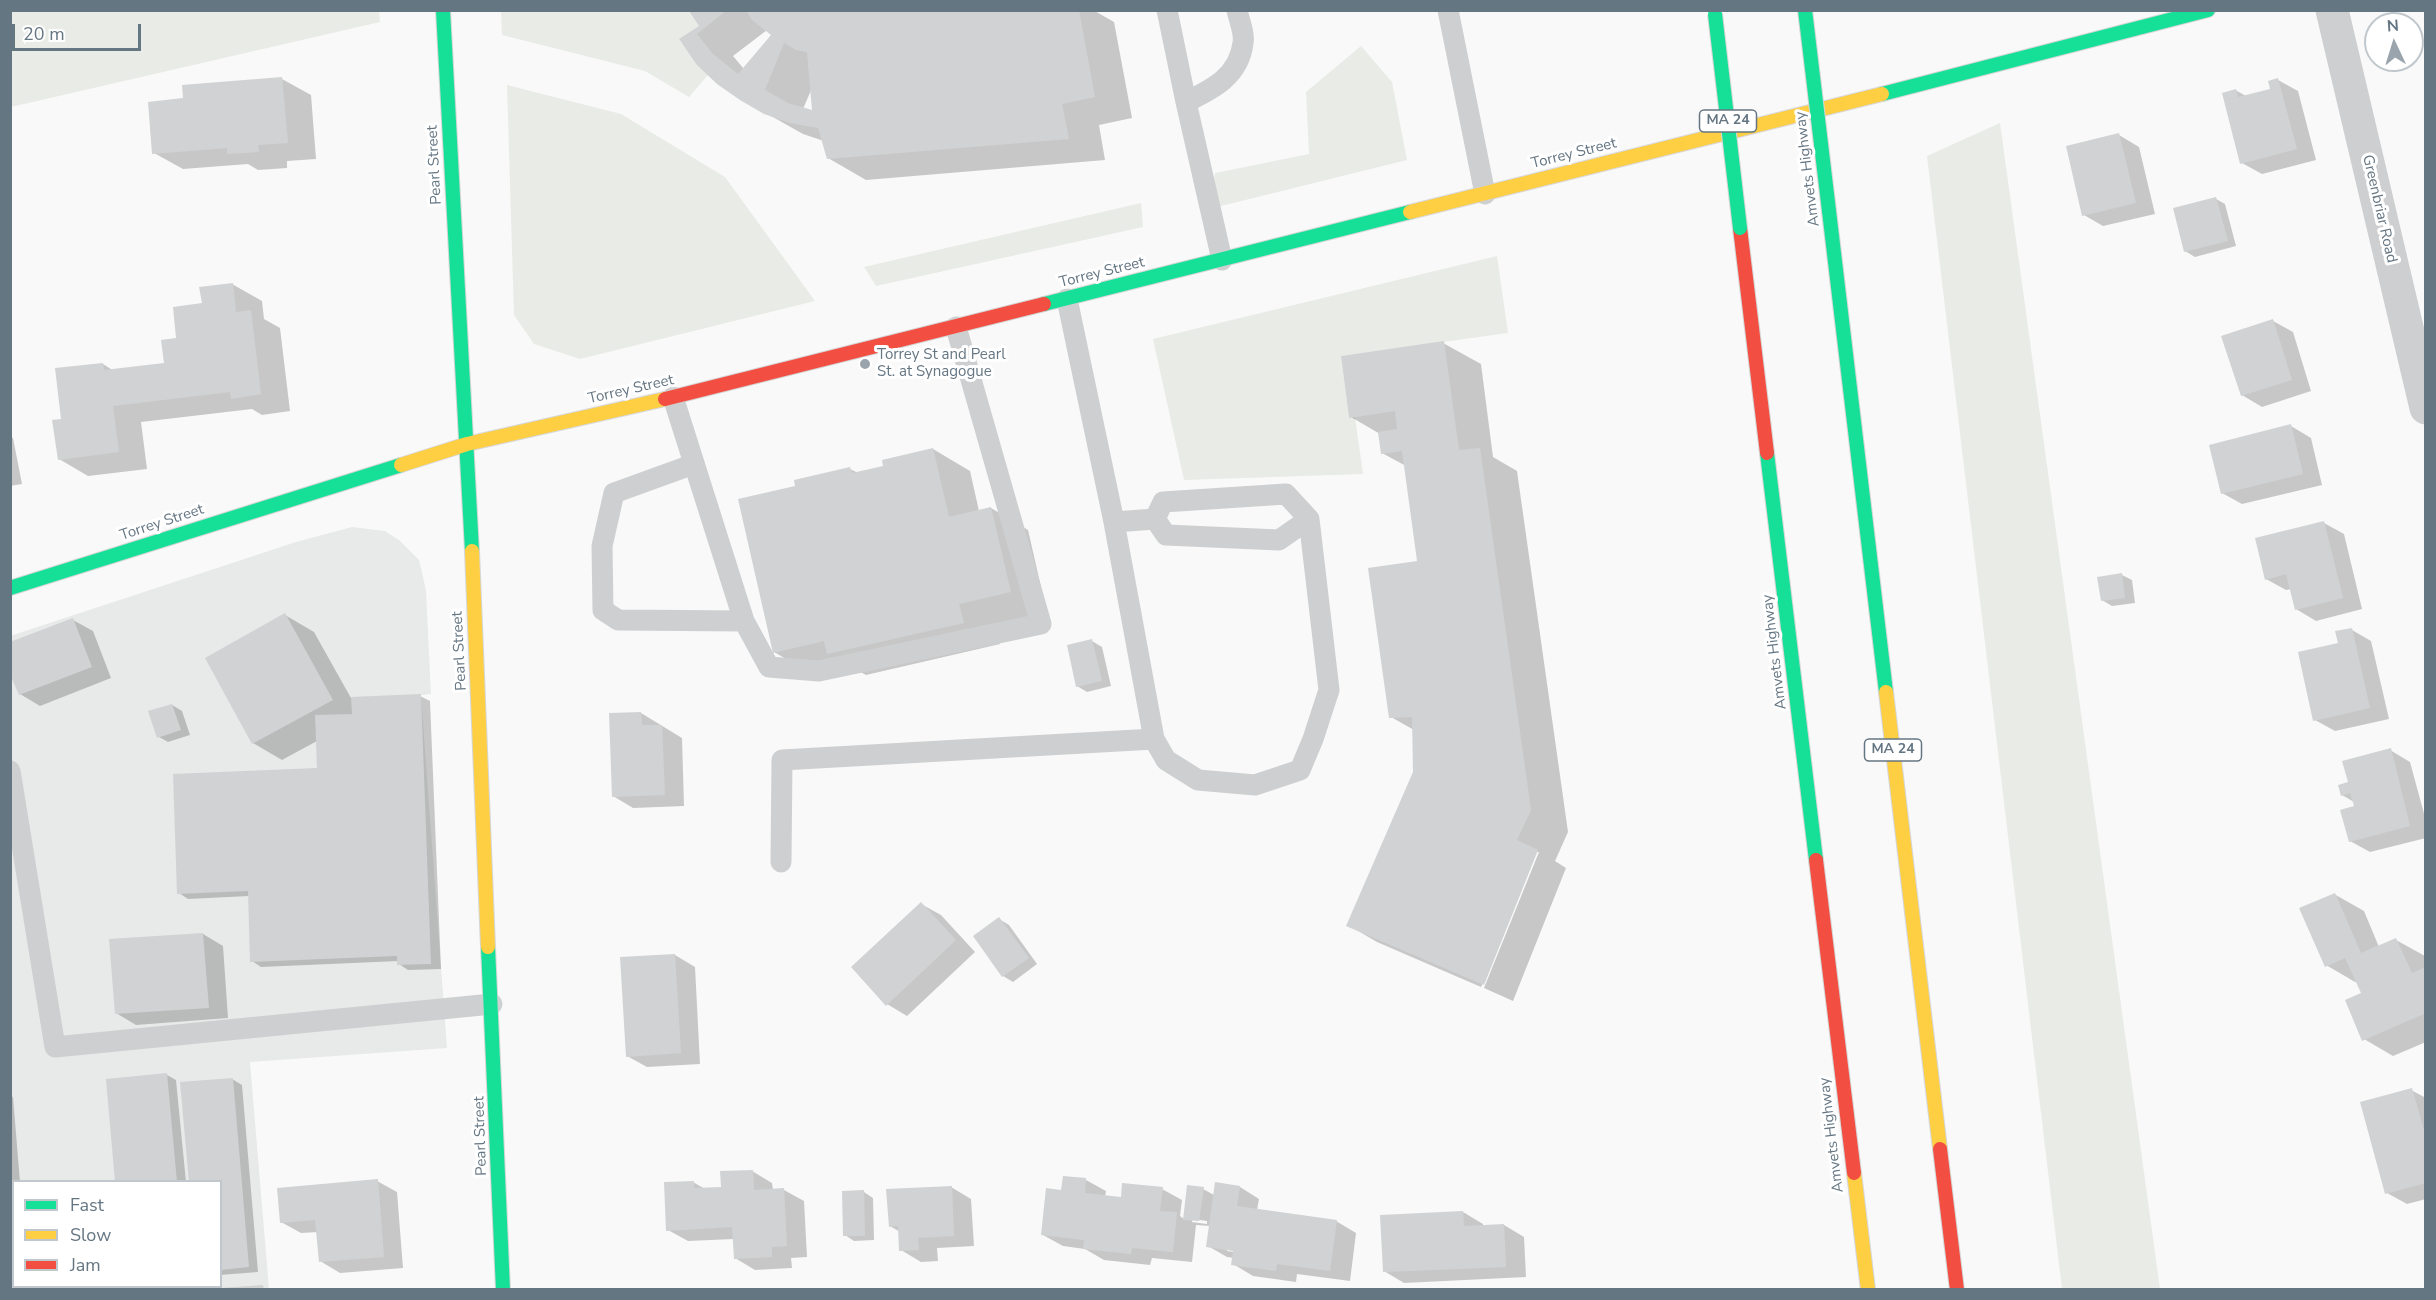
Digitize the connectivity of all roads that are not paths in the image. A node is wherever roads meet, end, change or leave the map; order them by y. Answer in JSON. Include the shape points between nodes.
{"nodes":[{"id":1,"x":443,"y":10,"type":"edge"},
{"id":2,"x":1167,"y":10,"type":"edge"},
{"id":3,"x":1238,"y":10,"type":"edge"},
{"id":4,"x":1448,"y":10,"type":"edge"},
{"id":5,"x":1805,"y":10,"type":"edge"},
{"id":6,"x":2208,"y":10,"type":"edge"},
{"id":7,"x":2332,"y":10,"type":"edge"},
{"id":8,"x":1715,"y":12,"type":"edge"},
{"id":9,"x":2146,"y":18,"type":"edge"},
{"id":10,"x":1186,"y":102,"type":"junction"},
{"id":11,"x":1485,"y":194,"type":"junction"},
{"id":12,"x":1222,"y":260,"type":"junction"},
{"id":13,"x":1067,"y":299,"type":"junction"},
{"id":14,"x":956,"y":327,"type":"junction"},
{"id":15,"x":673,"y":397,"type":"junction"},
{"id":16,"x":2426,"y":408,"type":"edge"},
{"id":17,"x":467,"y":444,"type":"junction"},
{"id":18,"x":694,"y":465,"type":"junction"},
{"id":19,"x":1155,"y":519,"type":"junction"},
{"id":20,"x":1309,"y":519,"type":"junction"},
{"id":21,"x":1114,"y":522,"type":"junction"},
{"id":22,"x":10,"y":588,"type":"edge"},
{"id":23,"x":744,"y":621,"type":"junction"},
{"id":24,"x":1154,"y":739,"type":"junction"},
{"id":25,"x":10,"y":771,"type":"edge"},
{"id":26,"x":781,"y":862,"type":"dead end"},
{"id":27,"x":492,"y":1004,"type":"junction"},
{"id":28,"x":503,"y":1290,"type":"edge"},
{"id":29,"x":1868,"y":1290,"type":"edge"},
{"id":30,"x":1957,"y":1290,"type":"edge"}],
"edges":[{"from":1,"to":17,"type":"main road","name":"Pearl Street"},
{"from":2,"to":10,"type":"lane"},
{"from":3,"to":10,"type":"lane","via":[[1244,42],[1234,71]]},
{"from":4,"to":11,"type":"lane"},
{"from":5,"to":30,"type":"main road","name":"Amvets Highway","number":"MA 24","bridge":true},
{"from":6,"to":9,"type":"main road","name":"Torrey Street"},
{"from":7,"to":16,"type":"street","name":"Greenbriar Road"},
{"from":8,"to":29,"type":"main road","name":"Amvets Highway","number":"MA 24","bridge":true},
{"from":9,"to":11,"type":"main road","name":"Torrey Street"},
{"from":10,"to":12,"type":"lane"},
{"from":11,"to":12,"type":"main road","name":"Torrey Street"},
{"from":12,"to":13,"type":"main road","name":"Torrey Street"},
{"from":13,"to":14,"type":"main road","name":"Torrey Street"},
{"from":13,"to":21,"type":"lane"},
{"from":14,"to":15,"type":"main road","name":"Torrey Street"},
{"from":14,"to":23,"type":"lane","via":[[1041,624],[819,671],[769,667]]},
{"from":15,"to":17,"type":"main road","name":"Torrey Street"},
{"from":15,"to":18,"type":"lane"},
{"from":17,"to":22,"type":"main road","name":"Torrey Street"},
{"from":17,"to":27,"type":"main road","name":"Pearl Street"},
{"from":18,"to":23,"type":"lane"},
{"from":18,"to":23,"type":"lane","via":[[614,493],[602,546],[603,610],[618,620]]},
{"from":19,"to":20,"type":"lane","via":[[1166,535],[1279,540]]},
{"from":19,"to":20,"type":"lane","via":[[1163,502],[1286,494]]},
{"from":19,"to":21,"type":"lane"},
{"from":20,"to":24,"type":"lane","via":[[1329,690],[1300,770],[1255,785],[1198,780],[1166,760]]},
{"from":21,"to":24,"type":"lane"},
{"from":24,"to":26,"type":"lane","via":[[782,760]]},
{"from":25,"to":27,"type":"lane","via":[[55,1047]]},
{"from":27,"to":28,"type":"main road","name":"Pearl Street"}]}
